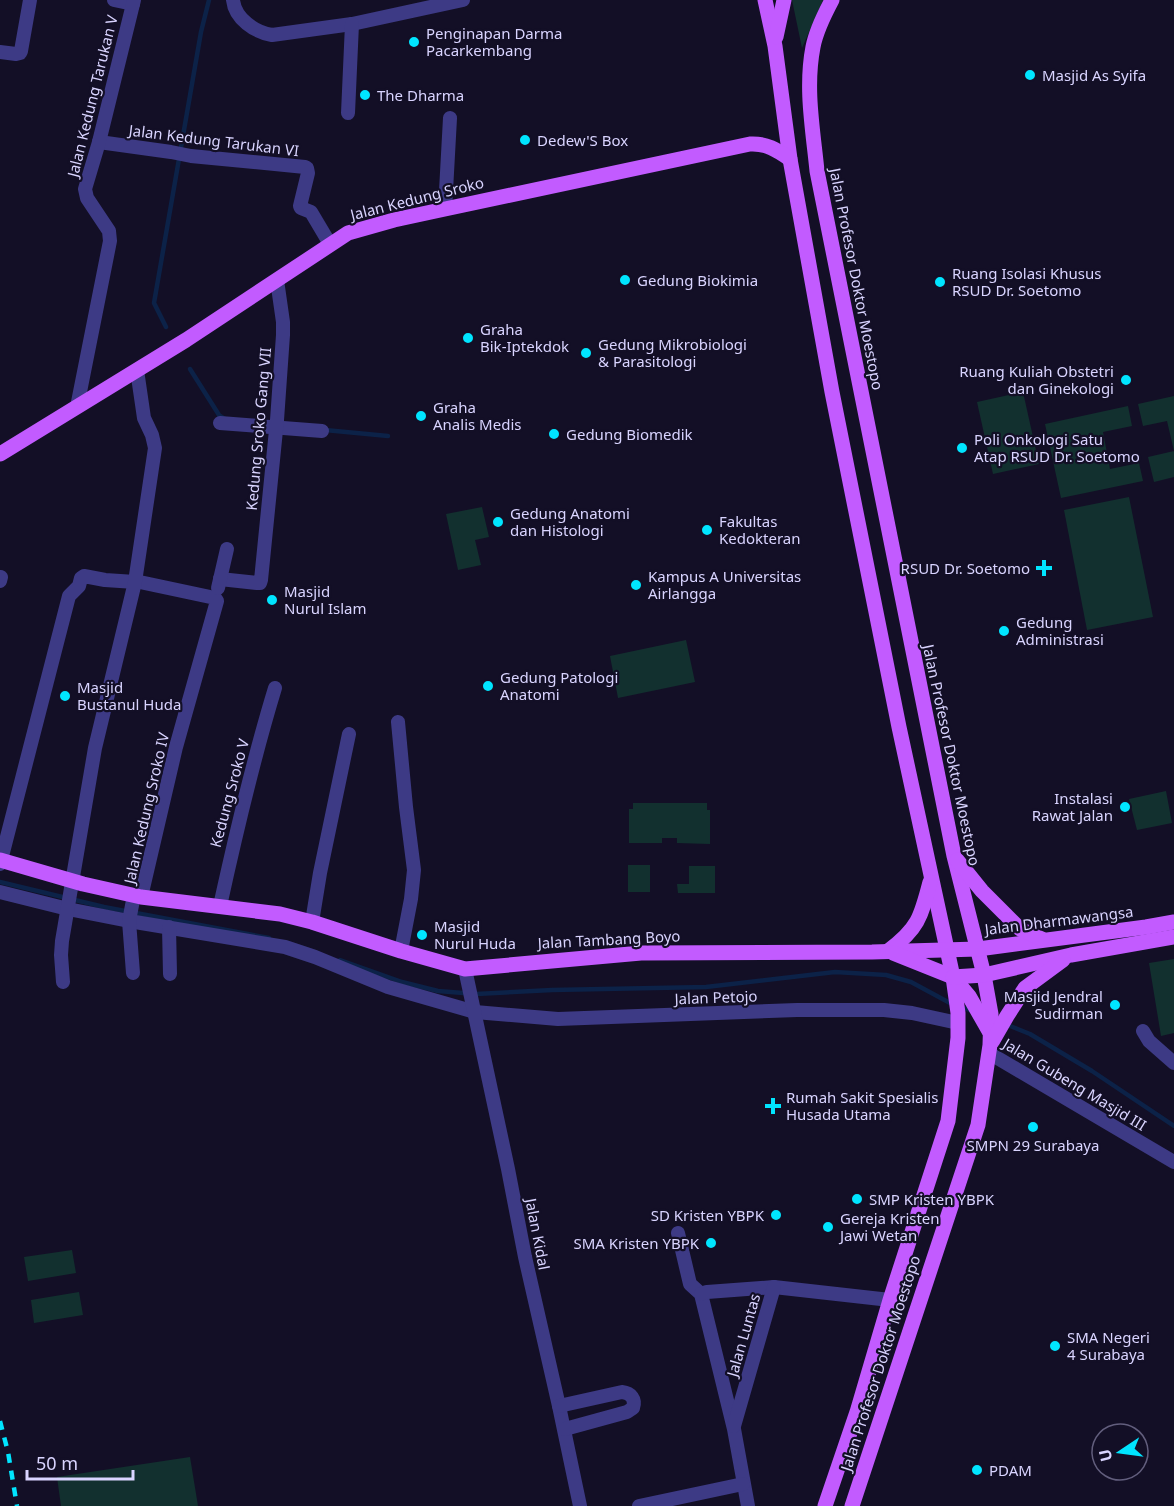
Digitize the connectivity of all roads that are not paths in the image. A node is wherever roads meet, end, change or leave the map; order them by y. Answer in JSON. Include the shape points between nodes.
{"nodes":[{"id":1,"x":30,"y":0,"type":"edge"},
{"id":2,"x":114,"y":0,"type":"edge"},
{"id":3,"x":463,"y":0,"type":"edge"},
{"id":4,"x":765,"y":0,"type":"edge"},
{"id":5,"x":784,"y":0,"type":"edge"},
{"id":6,"x":832,"y":0,"type":"edge"},
{"id":7,"x":228,"y":1,"type":"edge"},
{"id":8,"x":134,"y":2,"type":"edge"},
{"id":9,"x":352,"y":24,"type":"junction"},
{"id":10,"x":775,"y":46,"type":"junction"},
{"id":11,"x":0,"y":52,"type":"edge"},
{"id":12,"x":348,"y":113,"type":"dead end"},
{"id":13,"x":450,"y":118,"type":"dead end"},
{"id":14,"x":99,"y":142,"type":"junction"},
{"id":15,"x":789,"y":159,"type":"junction"},
{"id":16,"x":445,"y":209,"type":"junction"},
{"id":17,"x":330,"y":244,"type":"junction"},
{"id":18,"x":278,"y":280,"type":"junction"},
{"id":19,"x":137,"y":370,"type":"junction"},
{"id":20,"x":77,"y":407,"type":"junction"},
{"id":21,"x":220,"y":423,"type":"dead end"},
{"id":22,"x":276,"y":425,"type":"junction"},
{"id":23,"x":322,"y":431,"type":"dead end"},
{"id":24,"x":0,"y":454,"type":"edge"},
{"id":25,"x":227,"y":549,"type":"dead end"},
{"id":26,"x":220,"y":579,"type":"junction"},
{"id":27,"x":135,"y":582,"type":"junction"},
{"id":28,"x":215,"y":598,"type":"junction"},
{"id":29,"x":275,"y":688,"type":"dead end"},
{"id":30,"x":398,"y":722,"type":"dead end"},
{"id":31,"x":349,"y":734,"type":"dead end"},
{"id":32,"x":954,"y":856,"type":"junction"},
{"id":33,"x":0,"y":861,"type":"edge"},
{"id":34,"x":931,"y":877,"type":"junction"},
{"id":35,"x":72,"y":885,"type":"junction"},
{"id":36,"x":0,"y":892,"type":"edge"},
{"id":37,"x":136,"y":897,"type":"junction"},
{"id":38,"x":219,"y":906,"type":"junction"},
{"id":39,"x":68,"y":907,"type":"junction"},
{"id":40,"x":130,"y":918,"type":"junction"},
{"id":41,"x":312,"y":922,"type":"junction"},
{"id":42,"x":1174,"y":922,"type":"edge"},
{"id":43,"x":169,"y":927,"type":"junction"},
{"id":44,"x":1174,"y":937,"type":"edge"},
{"id":45,"x":1043,"y":940,"type":"junction"},
{"id":46,"x":978,"y":949,"type":"junction"},
{"id":47,"x":947,"y":950,"type":"junction"},
{"id":48,"x":401,"y":951,"type":"junction"},
{"id":49,"x":888,"y":951,"type":"junction"},
{"id":50,"x":1071,"y":955,"type":"junction"},
{"id":51,"x":134,"y":972,"type":"dead end"},
{"id":52,"x":170,"y":974,"type":"dead end"},
{"id":53,"x":467,"y":975,"type":"junction"},
{"id":54,"x":984,"y":975,"type":"junction"},
{"id":55,"x":953,"y":977,"type":"junction"},
{"id":56,"x":63,"y":982,"type":"dead end"},
{"id":57,"x":962,"y":996,"type":"junction"},
{"id":58,"x":474,"y":1008,"type":"junction"},
{"id":59,"x":958,"y":1018,"type":"junction"},
{"id":60,"x":993,"y":1028,"type":"junction"},
{"id":61,"x":1143,"y":1031,"type":"dead end"},
{"id":62,"x":1174,"y":1063,"type":"edge"},
{"id":63,"x":1174,"y":1162,"type":"edge"},
{"id":64,"x":678,"y":1233,"type":"dead end"},
{"id":65,"x":774,"y":1287,"type":"junction"},
{"id":66,"x":701,"y":1294,"type":"junction"},
{"id":67,"x":890,"y":1300,"type":"junction"},
{"id":68,"x":560,"y":1406,"type":"junction"},
{"id":69,"x":565,"y":1429,"type":"junction"},
{"id":70,"x":734,"y":1429,"type":"junction"},
{"id":71,"x":743,"y":1484,"type":"junction"},
{"id":72,"x":580,"y":1506,"type":"edge"},
{"id":73,"x":639,"y":1506,"type":"edge"},
{"id":74,"x":748,"y":1506,"type":"edge"},
{"id":75,"x":825,"y":1506,"type":"edge"},
{"id":76,"x":852,"y":1506,"type":"edge"}],
"edges":[{"from":1,"to":11,"type":"street","via":[[20,53]]},
{"from":2,"to":8,"type":"street"},
{"from":3,"to":9,"type":"street"},
{"from":4,"to":10,"type":"main road"},
{"from":5,"to":10,"type":"main road"},
{"from":6,"to":32,"type":"main road","name":"Jalan Profesor Doktor Moestopo","via":[[813,46],[808,85],[817,171]]},
{"from":7,"to":9,"type":"street","via":[[261,33],[288,34]]},
{"from":8,"to":14,"type":"street","name":"Jalan Kedung Tarukan V"},
{"from":9,"to":12,"type":"street"},
{"from":10,"to":15,"type":"main road","name":"Jalan Profesor Doktor Moestopo"},
{"from":13,"to":16,"type":"street"},
{"from":14,"to":17,"type":"street","name":"Jalan Kedung Tarukan VI","via":[[305,167],[308,173],[300,206],[311,212]]},
{"from":14,"to":20,"type":"street","name":"Jalan Kedung Tarukan V","via":[[85,192],[109,231],[110,241]]},
{"from":15,"to":16,"type":"main road","name":"Jalan Kedung Sroko","via":[[769,146],[750,144]]},
{"from":15,"to":34,"type":"main road","name":"Jalan Profesor Doktor Moestopo","via":[[832,392]]},
{"from":16,"to":17,"type":"main road","name":"Jalan Kedung Sroko","via":[[348,233]]},
{"from":17,"to":18,"type":"main road","name":"Jalan Kedung Sroko"},
{"from":18,"to":19,"type":"main road","name":"Jalan Kedung Sroko"},
{"from":18,"to":22,"type":"street","name":"Kedung Sroko Gang VII","via":[[283,322]]},
{"from":19,"to":20,"type":"main road","name":"Jalan Kedung Sroko"},
{"from":19,"to":27,"type":"street","via":[[144,418],[155,448]]},
{"from":20,"to":24,"type":"main road","name":"Jalan Kedung Sroko"},
{"from":21,"to":22,"type":"street"},
{"from":22,"to":23,"type":"street"},
{"from":22,"to":26,"type":"street","name":"Kedung Sroko Gang VII","via":[[260,583]]},
{"from":25,"to":26,"type":"street","name":"Jalan Kedung Sroko IV"},
{"from":26,"to":28,"type":"street","name":"Jalan Kedung Sroko IV"},
{"from":27,"to":28,"type":"street"},
{"from":27,"to":33,"type":"street","via":[[84,576],[69,596]]},
{"from":27,"to":35,"type":"street","via":[[95,748]]},
{"from":28,"to":37,"type":"street","name":"Jalan Kedung Sroko IV","via":[[217,603]]},
{"from":29,"to":38,"type":"street","name":"Kedung Sroko V"},
{"from":30,"to":48,"type":"street","via":[[414,876]]},
{"from":31,"to":41,"type":"street"},
{"from":32,"to":45,"type":"main road","via":[[1020,929]]},
{"from":32,"to":46,"type":"main road","name":"Jalan Profesor Doktor Moestopo"},
{"from":33,"to":35,"type":"main road","name":"Jalan Tambang Boyo"},
{"from":34,"to":47,"type":"main road","name":"Jalan Profesor Doktor Moestopo"},
{"from":34,"to":49,"type":"main road","via":[[918,920],[904,939]]},
{"from":35,"to":37,"type":"main road","name":"Jalan Tambang Boyo"},
{"from":35,"to":39,"type":"street"},
{"from":36,"to":39,"type":"street","name":"Jalan Petojo"},
{"from":37,"to":38,"type":"main road","name":"Jalan Tambang Boyo"},
{"from":37,"to":40,"type":"street","name":"Jalan Kedung Sroko IV"},
{"from":38,"to":41,"type":"main road","name":"Jalan Tambang Boyo"},
{"from":39,"to":40,"type":"street","name":"Jalan Petojo"},
{"from":39,"to":56,"type":"street","via":[[62,948]]},
{"from":40,"to":43,"type":"street","name":"Jalan Petojo"},
{"from":40,"to":51,"type":"street","name":"Jalan Kedung Sroko IV"},
{"from":41,"to":48,"type":"main road","name":"Jalan Tambang Boyo"},
{"from":42,"to":45,"type":"main road","name":"Jalan Dharmawangsa"},
{"from":43,"to":52,"type":"street"},
{"from":43,"to":58,"type":"street","name":"Jalan Petojo","via":[[285,947],[388,987]]},
{"from":44,"to":50,"type":"main road"},
{"from":45,"to":46,"type":"main road","name":"Jalan Dharmawangsa"},
{"from":46,"to":47,"type":"main road","name":"Jalan Dharmawangsa"},
{"from":46,"to":54,"type":"main road","name":"Jalan Profesor Doktor Moestopo"},
{"from":47,"to":49,"type":"main road","name":"Jalan Tambang Boyo"},
{"from":47,"to":55,"type":"main road","name":"Jalan Profesor Doktor Moestopo"},
{"from":48,"to":53,"type":"main road","name":"Jalan Tambang Boyo"},
{"from":49,"to":53,"type":"main road","name":"Jalan Tambang Boyo","via":[[641,953]]},
{"from":49,"to":55,"type":"main road"},
{"from":50,"to":54,"type":"main road"},
{"from":50,"to":60,"type":"main road","via":[[1025,988]]},
{"from":53,"to":58,"type":"street","name":"Jalan Kidal"},
{"from":54,"to":55,"type":"main road"},
{"from":54,"to":60,"type":"main road","name":"Jalan Profesor Doktor Moestopo"},
{"from":55,"to":57,"type":"main road","name":"Jalan Profesor Doktor Moestopo"},
{"from":57,"to":59,"type":"main road","name":"Jalan Profesor Doktor Moestopo"},
{"from":57,"to":60,"type":"main road"},
{"from":58,"to":59,"type":"street","name":"Jalan Petojo","via":[[558,1019],[797,1010],[884,1010]]},
{"from":58,"to":68,"type":"street","name":"Jalan Kidal"},
{"from":59,"to":67,"type":"main road","name":"Jalan Profesor Doktor Moestopo","via":[[948,1121]]},
{"from":60,"to":63,"type":"street","name":"Jalan Gubeng Masjid III"},
{"from":60,"to":76,"type":"main road","name":"Jalan Profesor Doktor Moestopo","via":[[978,1125]]},
{"from":61,"to":62,"type":"street"},
{"from":64,"to":66,"type":"street","via":[[690,1284]]},
{"from":65,"to":66,"type":"street"},
{"from":65,"to":67,"type":"street","name":"Jalan Luntas"},
{"from":65,"to":70,"type":"street","name":"Jalan Luntas"},
{"from":66,"to":70,"type":"street"},
{"from":67,"to":75,"type":"main road","name":"Jalan Profesor Doktor Moestopo"},
{"from":68,"to":69,"type":"street","name":"Jalan Kidal"},
{"from":68,"to":69,"type":"street","via":[[622,1392],[629,1393],[634,1402],[627,1412]]},
{"from":69,"to":72,"type":"street","name":"Jalan Kidal"},
{"from":70,"to":71,"type":"street","name":"Jalan Luntas"},
{"from":71,"to":73,"type":"street"},
{"from":71,"to":74,"type":"street","name":"Jalan Luntas"}]}
